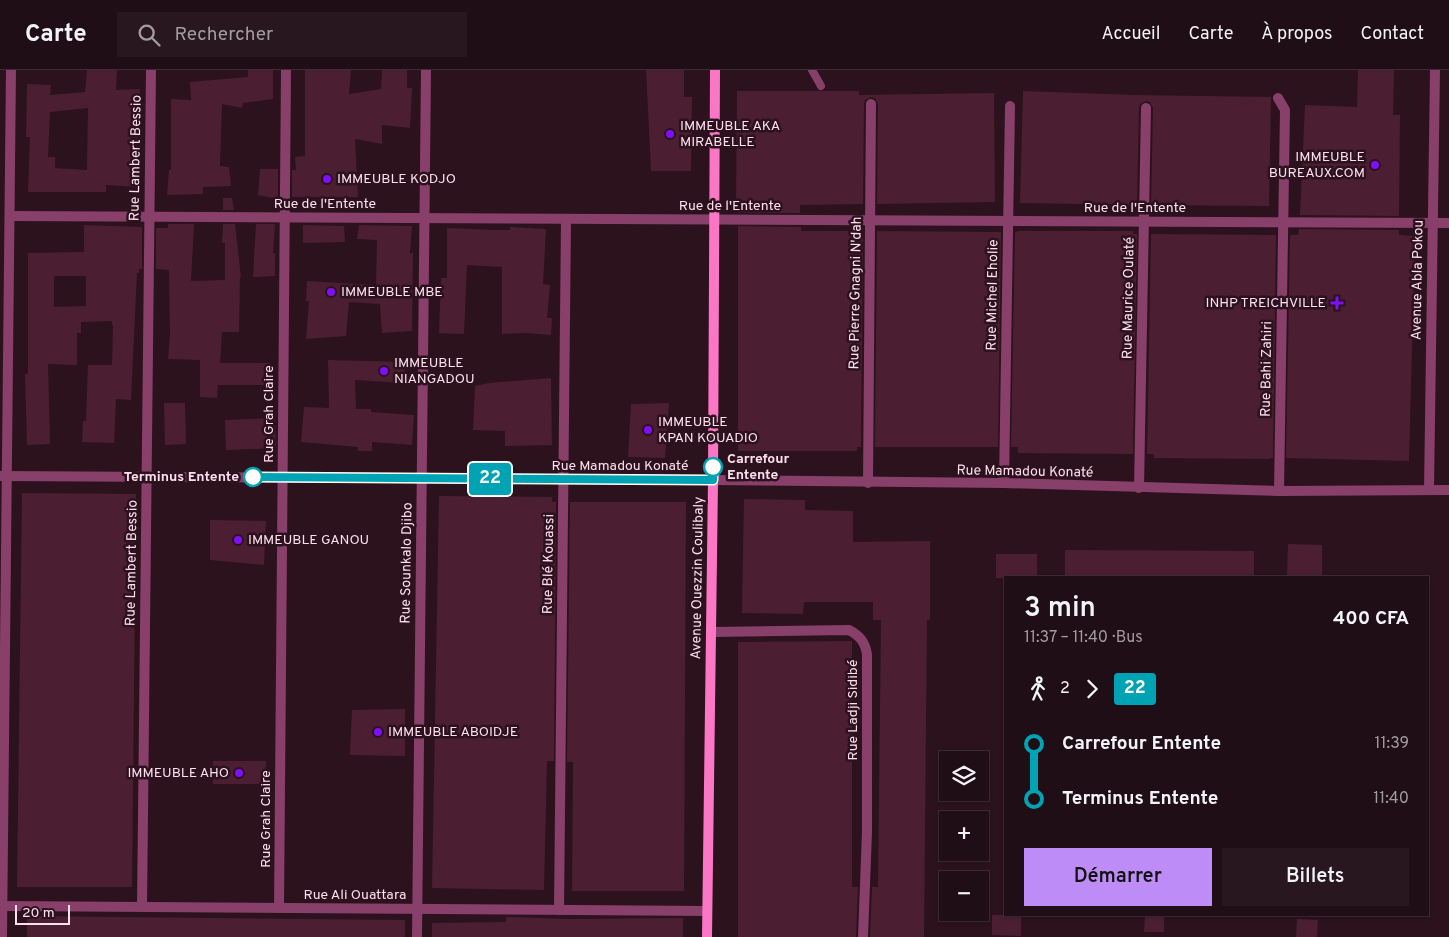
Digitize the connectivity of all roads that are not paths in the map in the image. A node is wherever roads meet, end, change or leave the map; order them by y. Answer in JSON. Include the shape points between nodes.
{"nodes":[{"id":1,"x":11,"y":70,"type":"edge"},
{"id":2,"x":151,"y":70,"type":"edge"},
{"id":3,"x":286,"y":70,"type":"edge"},
{"id":4,"x":426,"y":70,"type":"edge"},
{"id":5,"x":715,"y":70,"type":"edge"},
{"id":6,"x":812,"y":70,"type":"edge"},
{"id":7,"x":1435,"y":70,"type":"edge"},
{"id":8,"x":821,"y":86,"type":"dead end"},
{"id":9,"x":1278,"y":98,"type":"dead end"},
{"id":10,"x":871,"y":104,"type":"dead end"},
{"id":11,"x":1010,"y":106,"type":"dead end"},
{"id":12,"x":1146,"y":108,"type":"dead end"},
{"id":13,"x":10,"y":216,"type":"junction"},
{"id":14,"x":149,"y":217,"type":"junction"},
{"id":15,"x":284,"y":218,"type":"junction"},
{"id":16,"x":425,"y":218,"type":"junction"},
{"id":17,"x":566,"y":219,"type":"junction"},
{"id":18,"x":713,"y":219,"type":"junction"},
{"id":19,"x":870,"y":220,"type":"junction"},
{"id":20,"x":1008,"y":221,"type":"junction"},
{"id":21,"x":1145,"y":221,"type":"junction"},
{"id":22,"x":1283,"y":222,"type":"junction"},
{"id":23,"x":1433,"y":223,"type":"junction"},
{"id":24,"x":1449,"y":223,"type":"edge"},
{"id":25,"x":3,"y":476,"type":"edge"},
{"id":26,"x":146,"y":477,"type":"junction"},
{"id":27,"x":282,"y":478,"type":"junction"},
{"id":28,"x":422,"y":478,"type":"junction"},
{"id":29,"x":564,"y":480,"type":"junction"},
{"id":30,"x":713,"y":480,"type":"junction"},
{"id":31,"x":868,"y":483,"type":"junction"},
{"id":32,"x":1004,"y":484,"type":"junction"},
{"id":33,"x":1139,"y":488,"type":"junction"},
{"id":34,"x":1429,"y":490,"type":"junction"},
{"id":35,"x":1449,"y":490,"type":"edge"},
{"id":36,"x":1279,"y":491,"type":"junction"},
{"id":37,"x":711,"y":632,"type":"junction"},
{"id":38,"x":2,"y":906,"type":"junction"},
{"id":39,"x":142,"y":907,"type":"junction"},
{"id":40,"x":279,"y":908,"type":"junction"},
{"id":41,"x":417,"y":909,"type":"junction"},
{"id":42,"x":559,"y":910,"type":"junction"},
{"id":43,"x":707,"y":911,"type":"junction"},
{"id":44,"x":2,"y":937,"type":"edge"},
{"id":45,"x":417,"y":937,"type":"edge"},
{"id":46,"x":707,"y":937,"type":"edge"},
{"id":47,"x":863,"y":937,"type":"edge"}],
"edges":[{"from":1,"to":13,"type":"street"},
{"from":2,"to":14,"type":"street","name":"Rue Lambert Bessio"},
{"from":3,"to":15,"type":"street","name":"Rue Grah Claire"},
{"from":4,"to":16,"type":"street","name":"Rue Sounkalo Djibo"},
{"from":5,"to":18,"type":"street","name":"Avenue Ouezzin Coulibaly"},
{"from":6,"to":8,"type":"lane"},
{"from":7,"to":23,"type":"street","name":"Avenue Abla Pokou"},
{"from":9,"to":22,"type":"street","name":"Rue Bahi Zahiri","via":[[1285,110]]},
{"from":10,"to":19,"type":"street","name":"Rue Pierre Gnagni N'dah"},
{"from":11,"to":20,"type":"street","name":"Rue Michel Eholie"},
{"from":12,"to":21,"type":"street","name":"Rue Maurice Oulaté"},
{"from":13,"to":14,"type":"street","name":"Rue de l'Entente"},
{"from":13,"to":25,"type":"street"},
{"from":14,"to":15,"type":"street","name":"Rue de l'Entente"},
{"from":14,"to":26,"type":"street","name":"Rue Lambert Bessio"},
{"from":15,"to":16,"type":"street","name":"Rue de l'Entente"},
{"from":15,"to":27,"type":"street","name":"Rue Grah Claire"},
{"from":16,"to":17,"type":"street","name":"Rue de l'Entente"},
{"from":16,"to":28,"type":"street","name":"Rue Sounkalo Djibo"},
{"from":17,"to":18,"type":"street","name":"Rue de l'Entente"},
{"from":17,"to":29,"type":"street","name":"Rue Blé Kouassi"},
{"from":18,"to":19,"type":"street","name":"Rue de l'Entente"},
{"from":18,"to":30,"type":"street","name":"Avenue Ouezzin Coulibaly"},
{"from":19,"to":20,"type":"street","name":"Rue de l'Entente"},
{"from":19,"to":31,"type":"street","name":"Rue Pierre Gnagni N'dah"},
{"from":20,"to":21,"type":"street","name":"Rue de l'Entente"},
{"from":20,"to":32,"type":"street","name":"Rue Michel Eholie"},
{"from":21,"to":22,"type":"street","name":"Rue de l'Entente"},
{"from":21,"to":33,"type":"street","name":"Rue Maurice Oulaté"},
{"from":22,"to":23,"type":"street","name":"Rue de l'Entente"},
{"from":22,"to":36,"type":"street","name":"Rue Bahi Zahiri"},
{"from":23,"to":24,"type":"street","name":"Rue de l'Entente"},
{"from":23,"to":34,"type":"street","name":"Avenue Abla Pokou"},
{"from":25,"to":26,"type":"street","name":"Rue Mamadou Konaté"},
{"from":25,"to":38,"type":"street"},
{"from":26,"to":27,"type":"street","name":"Rue Mamadou Konaté"},
{"from":26,"to":39,"type":"street","name":"Rue Lambert Bessio"},
{"from":27,"to":28,"type":"street","name":"Rue Mamadou Konaté"},
{"from":27,"to":40,"type":"street","name":"Rue Grah Claire"},
{"from":28,"to":29,"type":"street","name":"Rue Mamadou Konaté"},
{"from":28,"to":41,"type":"street","name":"Rue Sounkalo Djibo"},
{"from":29,"to":30,"type":"street","name":"Rue Mamadou Konaté"},
{"from":29,"to":42,"type":"street","name":"Rue Blé Kouassi"},
{"from":30,"to":31,"type":"street","name":"Rue Mamadou Konaté"},
{"from":30,"to":37,"type":"street","name":"Avenue Ouezzin Coulibaly"},
{"from":31,"to":32,"type":"street","name":"Rue Mamadou Konaté"},
{"from":32,"to":33,"type":"street","name":"Rue Mamadou Konaté"},
{"from":33,"to":36,"type":"street","name":"Rue Mamadou Konaté"},
{"from":34,"to":35,"type":"street","name":"Rue Mamadou Konaté"},
{"from":34,"to":36,"type":"street","name":"Rue Mamadou Konaté"},
{"from":37,"to":43,"type":"street","name":"Avenue Ouezzin Coulibaly"},
{"from":37,"to":47,"type":"street","name":"Rue Ladji Sidibé","via":[[849,630],[865,644],[867,822]]},
{"from":38,"to":39,"type":"street","name":"Rue Ali Ouattara"},
{"from":38,"to":44,"type":"street"},
{"from":39,"to":40,"type":"street","name":"Rue Ali Ouattara"},
{"from":40,"to":41,"type":"street","name":"Rue Ali Ouattara"},
{"from":41,"to":42,"type":"street","name":"Rue Ali Ouattara"},
{"from":41,"to":45,"type":"street","name":"Rue Sounkalo Djibo"},
{"from":42,"to":43,"type":"street","name":"Rue Ali Ouattara"},
{"from":43,"to":46,"type":"street","name":"Avenue Ouezzin Coulibaly"}]}
